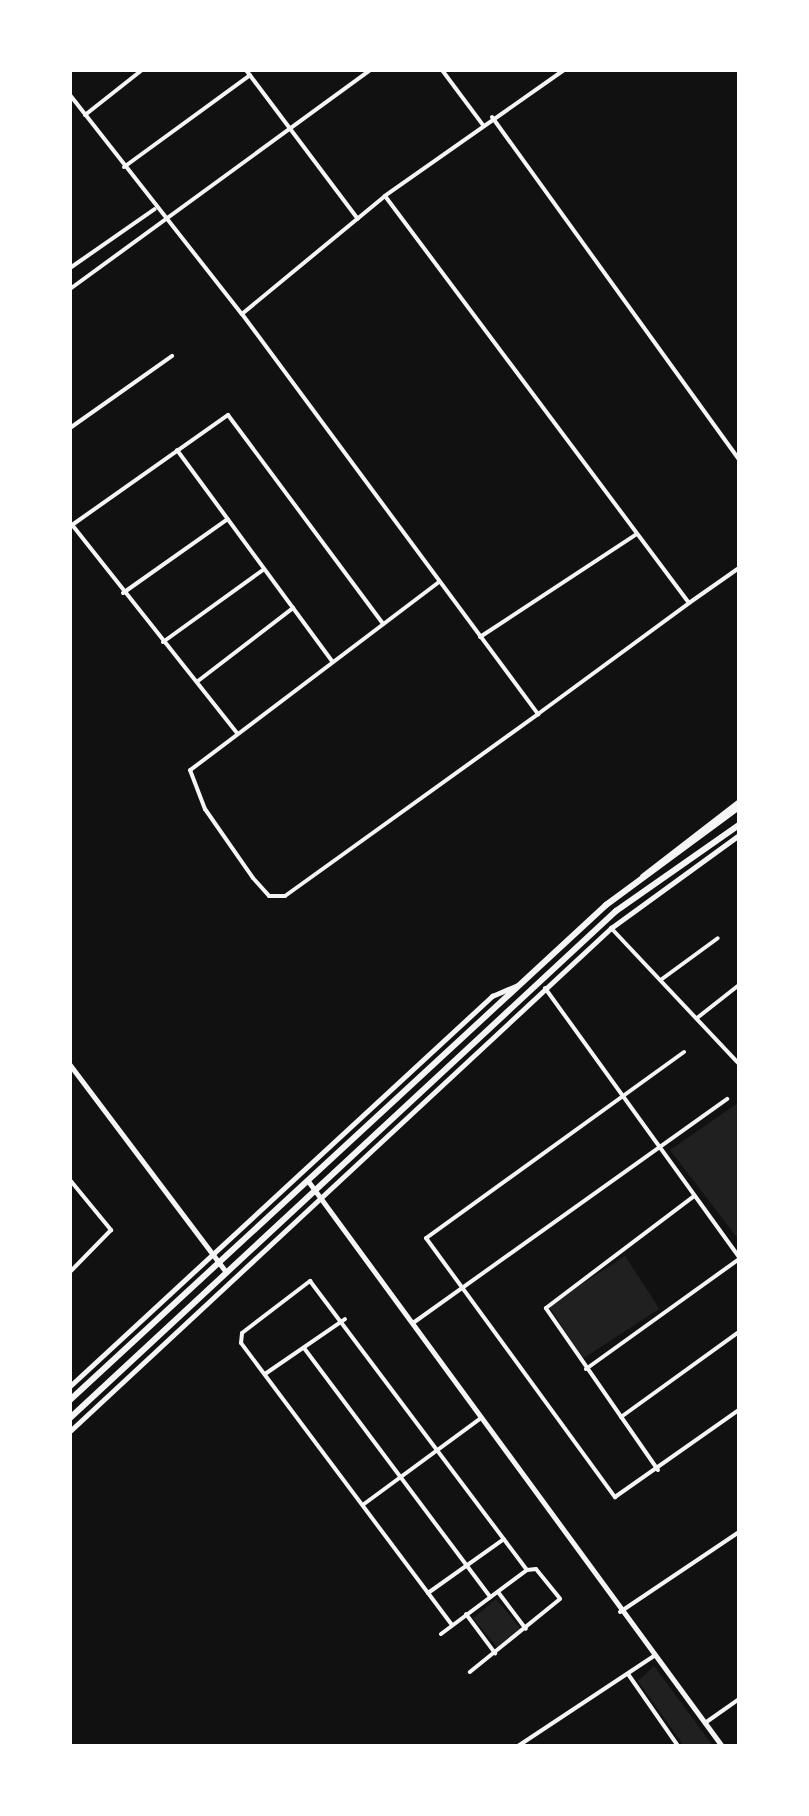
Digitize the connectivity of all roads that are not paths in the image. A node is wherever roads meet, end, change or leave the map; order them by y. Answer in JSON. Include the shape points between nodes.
{"nodes":[{"id":1,"x":142,"y":70,"type":"edge"},
{"id":2,"x":246,"y":70,"type":"edge"},
{"id":3,"x":370,"y":70,"type":"edge"},
{"id":4,"x":442,"y":70,"type":"edge"},
{"id":5,"x":564,"y":70,"type":"edge"},
{"id":6,"x":250,"y":75,"type":"junction"},
{"id":7,"x":70,"y":95,"type":"edge"},
{"id":8,"x":85,"y":115,"type":"junction"},
{"id":9,"x":492,"y":117,"type":"junction"},
{"id":10,"x":483,"y":125,"type":"junction"},
{"id":11,"x":289,"y":130,"type":"junction"},
{"id":12,"x":124,"y":167,"type":"junction"},
{"id":13,"x":385,"y":196,"type":"junction"},
{"id":14,"x":155,"y":209,"type":"junction"},
{"id":15,"x":358,"y":219,"type":"junction"},
{"id":16,"x":165,"y":222,"type":"junction"},
{"id":17,"x":70,"y":268,"type":"edge"},
{"id":18,"x":70,"y":289,"type":"edge"},
{"id":19,"x":242,"y":314,"type":"junction"},
{"id":20,"x":172,"y":356,"type":"dead end"},
{"id":21,"x":70,"y":428,"type":"edge"},
{"id":22,"x":177,"y":450,"type":"junction"},
{"id":23,"x":739,"y":459,"type":"edge"},
{"id":24,"x":228,"y":519,"type":"junction"},
{"id":25,"x":71,"y":524,"type":"edge"},
{"id":26,"x":636,"y":535,"type":"junction"},
{"id":27,"x":739,"y":568,"type":"edge"},
{"id":28,"x":263,"y":570,"type":"junction"},
{"id":29,"x":439,"y":582,"type":"junction"},
{"id":30,"x":123,"y":593,"type":"junction"},
{"id":31,"x":689,"y":603,"type":"junction"},
{"id":32,"x":293,"y":608,"type":"junction"},
{"id":33,"x":383,"y":624,"type":"junction"},
{"id":34,"x":480,"y":637,"type":"junction"},
{"id":35,"x":163,"y":642,"type":"junction"},
{"id":36,"x":333,"y":662,"type":"junction"},
{"id":37,"x":198,"y":681,"type":"junction"},
{"id":38,"x":538,"y":714,"type":"junction"},
{"id":39,"x":237,"y":733,"type":"junction"},
{"id":40,"x":739,"y":801,"type":"edge"},
{"id":41,"x":739,"y":807,"type":"edge"},
{"id":42,"x":739,"y":825,"type":"edge"},
{"id":43,"x":739,"y":835,"type":"edge"},
{"id":44,"x":687,"y":858,"type":"junction"},
{"id":45,"x":694,"y":863,"type":"junction"},
{"id":46,"x":641,"y":877,"type":"junction"},
{"id":47,"x":611,"y":928,"type":"junction"},
{"id":48,"x":718,"y":938,"type":"dead end"},
{"id":49,"x":662,"y":979,"type":"junction"},
{"id":50,"x":521,"y":984,"type":"junction"},
{"id":51,"x":739,"y":985,"type":"edge"},
{"id":52,"x":545,"y":988,"type":"junction"},
{"id":53,"x":697,"y":1018,"type":"junction"},
{"id":54,"x":684,"y":1052,"type":"dead end"},
{"id":55,"x":739,"y":1064,"type":"edge"},
{"id":56,"x":70,"y":1065,"type":"edge"},
{"id":57,"x":624,"y":1095,"type":"junction"},
{"id":58,"x":727,"y":1099,"type":"dead end"},
{"id":59,"x":661,"y":1148,"type":"junction"},
{"id":60,"x":70,"y":1180,"type":"edge"},
{"id":61,"x":308,"y":1181,"type":"junction"},
{"id":62,"x":318,"y":1193,"type":"junction"},
{"id":63,"x":694,"y":1196,"type":"junction"},
{"id":64,"x":212,"y":1255,"type":"junction"},
{"id":65,"x":739,"y":1258,"type":"edge"},
{"id":66,"x":218,"y":1263,"type":"junction"},
{"id":67,"x":70,"y":1272,"type":"edge"},
{"id":68,"x":226,"y":1272,"type":"junction"},
{"id":69,"x":463,"y":1288,"type":"junction"},
{"id":70,"x":345,"y":1319,"type":"junction"},
{"id":71,"x":413,"y":1323,"type":"junction"},
{"id":72,"x":739,"y":1332,"type":"edge"},
{"id":73,"x":304,"y":1348,"type":"junction"},
{"id":74,"x":586,"y":1369,"type":"junction"},
{"id":75,"x":265,"y":1374,"type":"junction"},
{"id":76,"x":70,"y":1386,"type":"edge"},
{"id":77,"x":70,"y":1400,"type":"edge"},
{"id":78,"x":739,"y":1410,"type":"edge"},
{"id":79,"x":620,"y":1417,"type":"junction"},
{"id":80,"x":70,"y":1418,"type":"edge"},
{"id":81,"x":481,"y":1418,"type":"junction"},
{"id":82,"x":70,"y":1431,"type":"edge"},
{"id":83,"x":438,"y":1449,"type":"junction"},
{"id":84,"x":658,"y":1470,"type":"junction"},
{"id":85,"x":402,"y":1476,"type":"junction"},
{"id":86,"x":364,"y":1504,"type":"junction"},
{"id":87,"x":739,"y":1532,"type":"edge"},
{"id":88,"x":504,"y":1539,"type":"junction"},
{"id":89,"x":467,"y":1566,"type":"junction"},
{"id":90,"x":527,"y":1570,"type":"junction"},
{"id":91,"x":498,"y":1592,"type":"junction"},
{"id":92,"x":428,"y":1593,"type":"junction"},
{"id":93,"x":490,"y":1597,"type":"junction"},
{"id":94,"x":620,"y":1612,"type":"junction"},
{"id":95,"x":466,"y":1614,"type":"junction"},
{"id":96,"x":452,"y":1625,"type":"junction"},
{"id":97,"x":526,"y":1629,"type":"junction"},
{"id":98,"x":441,"y":1634,"type":"dead end"},
{"id":99,"x":495,"y":1653,"type":"junction"},
{"id":100,"x":654,"y":1656,"type":"junction"},
{"id":101,"x":470,"y":1672,"type":"dead end"},
{"id":102,"x":628,"y":1674,"type":"junction"},
{"id":103,"x":739,"y":1699,"type":"edge"},
{"id":104,"x":705,"y":1723,"type":"junction"},
{"id":105,"x":677,"y":1744,"type":"edge"},
{"id":106,"x":518,"y":1746,"type":"edge"},
{"id":107,"x":668,"y":1746,"type":"edge"},
{"id":108,"x":722,"y":1746,"type":"edge"}],
"edges":[{"from":1,"to":8,"type":"street"},
{"from":2,"to":6,"type":"street"},
{"from":3,"to":11,"type":"street"},
{"from":4,"to":10,"type":"street"},
{"from":5,"to":9,"type":"street"},
{"from":6,"to":11,"type":"street"},
{"from":6,"to":12,"type":"street"},
{"from":7,"to":8,"type":"street"},
{"from":8,"to":12,"type":"street"},
{"from":9,"to":10,"type":"street"},
{"from":9,"to":23,"type":"street"},
{"from":10,"to":13,"type":"street"},
{"from":11,"to":15,"type":"street"},
{"from":11,"to":16,"type":"street"},
{"from":12,"to":14,"type":"street"},
{"from":13,"to":15,"type":"street"},
{"from":13,"to":26,"type":"street"},
{"from":14,"to":16,"type":"street"},
{"from":14,"to":17,"type":"street"},
{"from":15,"to":19,"type":"street"},
{"from":16,"to":18,"type":"street"},
{"from":16,"to":19,"type":"street"},
{"from":19,"to":29,"type":"street"},
{"from":20,"to":21,"type":"street"},
{"from":22,"to":24,"type":"street"},
{"from":22,"to":25,"type":"street"},
{"from":22,"to":33,"type":"street","via":[[228,415]]},
{"from":24,"to":28,"type":"street"},
{"from":24,"to":30,"type":"street"},
{"from":25,"to":30,"type":"street"},
{"from":26,"to":31,"type":"street"},
{"from":26,"to":34,"type":"street"},
{"from":27,"to":31,"type":"street"},
{"from":28,"to":32,"type":"street"},
{"from":28,"to":35,"type":"street"},
{"from":29,"to":33,"type":"street"},
{"from":29,"to":34,"type":"street"},
{"from":30,"to":35,"type":"street"},
{"from":31,"to":38,"type":"street"},
{"from":32,"to":36,"type":"street"},
{"from":32,"to":37,"type":"street"},
{"from":33,"to":36,"type":"street"},
{"from":34,"to":38,"type":"street"},
{"from":35,"to":37,"type":"street"},
{"from":36,"to":39,"type":"street"},
{"from":37,"to":39,"type":"street"},
{"from":38,"to":39,"type":"street","via":[[279,899],[253,878],[190,780],[192,767]]},
{"from":40,"to":46,"type":"street"},
{"from":41,"to":46,"type":"highway"},
{"from":42,"to":44,"type":"highway"},
{"from":43,"to":45,"type":"street"},
{"from":44,"to":45,"type":"highway"},
{"from":44,"to":62,"type":"highway","via":[[616,911]]},
{"from":45,"to":47,"type":"street"},
{"from":46,"to":50,"type":"highway"},
{"from":47,"to":49,"type":"street"},
{"from":47,"to":52,"type":"street"},
{"from":48,"to":49,"type":"street"},
{"from":49,"to":53,"type":"street"},
{"from":50,"to":61,"type":"highway"},
{"from":50,"to":64,"type":"street","via":[[492,996]]},
{"from":51,"to":53,"type":"street"},
{"from":52,"to":57,"type":"street"},
{"from":52,"to":62,"type":"street"},
{"from":53,"to":55,"type":"street"},
{"from":54,"to":57,"type":"street"},
{"from":56,"to":64,"type":"street"},
{"from":57,"to":59,"type":"street"},
{"from":57,"to":69,"type":"street","via":[[428,1231]]},
{"from":58,"to":59,"type":"street"},
{"from":59,"to":63,"type":"street"},
{"from":59,"to":69,"type":"street"},
{"from":60,"to":67,"type":"street","via":[[111,1230]]},
{"from":61,"to":62,"type":"street"},
{"from":61,"to":66,"type":"highway"},
{"from":62,"to":68,"type":"highway"},
{"from":62,"to":71,"type":"street"},
{"from":62,"to":82,"type":"street"},
{"from":63,"to":65,"type":"street"},
{"from":63,"to":74,"type":"street","via":[[547,1305]]},
{"from":64,"to":66,"type":"street"},
{"from":64,"to":76,"type":"street"},
{"from":65,"to":74,"type":"street"},
{"from":66,"to":68,"type":"street"},
{"from":66,"to":77,"type":"highway"},
{"from":68,"to":80,"type":"highway"},
{"from":69,"to":71,"type":"street"},
{"from":69,"to":84,"type":"street","via":[[615,1497]]},
{"from":70,"to":73,"type":"street"},
{"from":70,"to":75,"type":"street","via":[[307,1282],[240,1335]]},
{"from":70,"to":83,"type":"street"},
{"from":71,"to":81,"type":"street"},
{"from":72,"to":79,"type":"street"},
{"from":73,"to":75,"type":"street"},
{"from":73,"to":85,"type":"street"},
{"from":74,"to":79,"type":"street"},
{"from":75,"to":86,"type":"street"},
{"from":78,"to":84,"type":"street"},
{"from":79,"to":84,"type":"street"},
{"from":81,"to":83,"type":"street"},
{"from":81,"to":94,"type":"street"},
{"from":83,"to":85,"type":"street"},
{"from":83,"to":88,"type":"street"},
{"from":85,"to":86,"type":"street"},
{"from":85,"to":89,"type":"street"},
{"from":86,"to":92,"type":"street"},
{"from":87,"to":94,"type":"street"},
{"from":88,"to":89,"type":"street"},
{"from":88,"to":90,"type":"street"},
{"from":89,"to":92,"type":"street"},
{"from":89,"to":93,"type":"street"},
{"from":90,"to":91,"type":"street"},
{"from":90,"to":97,"type":"street","via":[[536,1569],[560,1599]]},
{"from":91,"to":93,"type":"street"},
{"from":91,"to":97,"type":"street"},
{"from":92,"to":96,"type":"street"},
{"from":93,"to":95,"type":"street"},
{"from":94,"to":100,"type":"street"},
{"from":95,"to":96,"type":"street"},
{"from":95,"to":99,"type":"street"},
{"from":96,"to":98,"type":"street"},
{"from":97,"to":99,"type":"street"},
{"from":99,"to":101,"type":"street"},
{"from":100,"to":102,"type":"street"},
{"from":100,"to":104,"type":"street"},
{"from":102,"to":105,"type":"street"},
{"from":102,"to":106,"type":"street"},
{"from":103,"to":104,"type":"street"},
{"from":104,"to":108,"type":"street"},
{"from":105,"to":107,"type":"street"}]}
